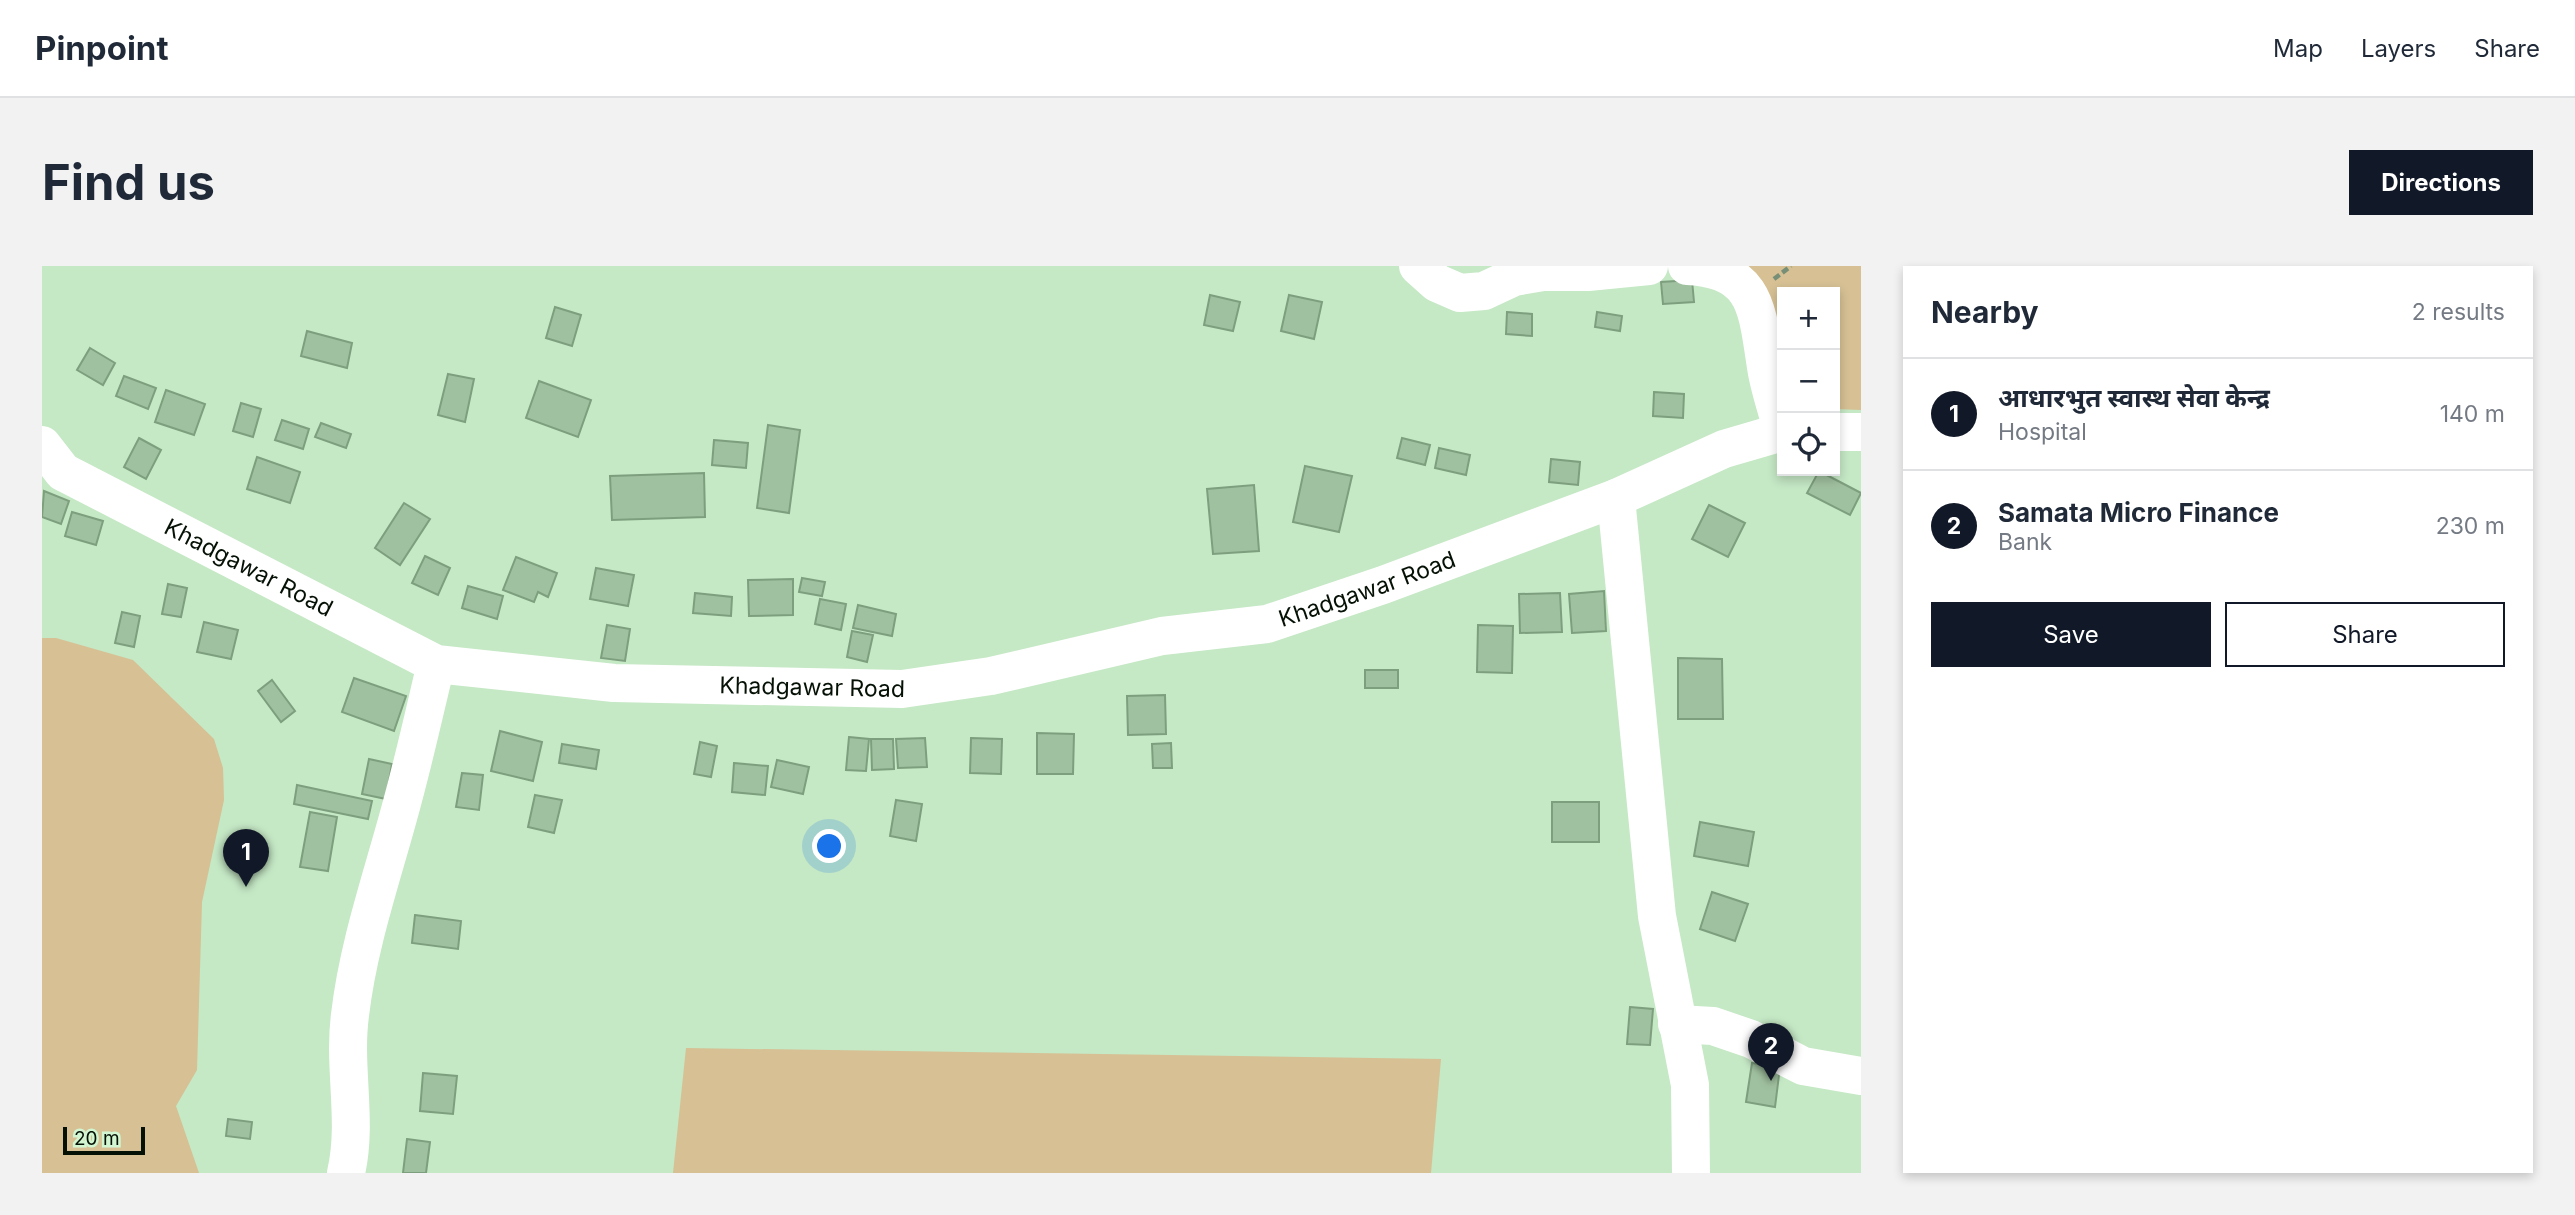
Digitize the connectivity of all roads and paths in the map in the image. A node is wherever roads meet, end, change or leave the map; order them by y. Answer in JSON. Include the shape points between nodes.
{"nodes":[{"id":1,"x":1418,"y":266,"type":"edge"},
{"id":2,"x":1649,"y":266,"type":"edge"},
{"id":3,"x":1687,"y":266,"type":"edge"},
{"id":4,"x":1777,"y":413,"type":"edge"},
{"id":5,"x":1840,"y":432,"type":"edge"},
{"id":6,"x":1861,"y":432,"type":"edge"},
{"id":7,"x":1777,"y":433,"type":"edge"},
{"id":8,"x":42,"y":445,"type":"edge"},
{"id":9,"x":1616,"y":498,"type":"junction"},
{"id":10,"x":436,"y":664,"type":"junction"},
{"id":11,"x":1677,"y":1024,"type":"junction"},
{"id":12,"x":1861,"y":1076,"type":"edge"},
{"id":13,"x":346,"y":1173,"type":"edge"},
{"id":14,"x":1691,"y":1173,"type":"edge"}],
"edges":[{"from":1,"to":2,"type":"street","via":[[1437,283],[1460,293],[1483,291],[1514,277],[1543,272]]},
{"from":3,"to":4,"type":"street","via":[[1736,278],[1751,297],[1760,319]]},
{"from":5,"to":6,"type":"street"},
{"from":7,"to":9,"type":"street","name":"Khadgawar Road","via":[[1724,449]]},
{"from":8,"to":10,"type":"street","name":"Khadgawar Road","via":[[63,472]]},
{"from":9,"to":10,"type":"street","name":"Khadgawar Road","via":[[1267,624],[1161,636],[991,676],[902,689],[614,683]]},
{"from":9,"to":11,"type":"street","via":[[1657,915]]},
{"from":10,"to":13,"type":"street","via":[[363,941],[349,1015],[347,1075],[353,1144]]},
{"from":11,"to":12,"type":"street","via":[[1713,1027],[1751,1039],[1803,1066]]},
{"from":11,"to":14,"type":"street","via":[[1690,1085]]}]}
